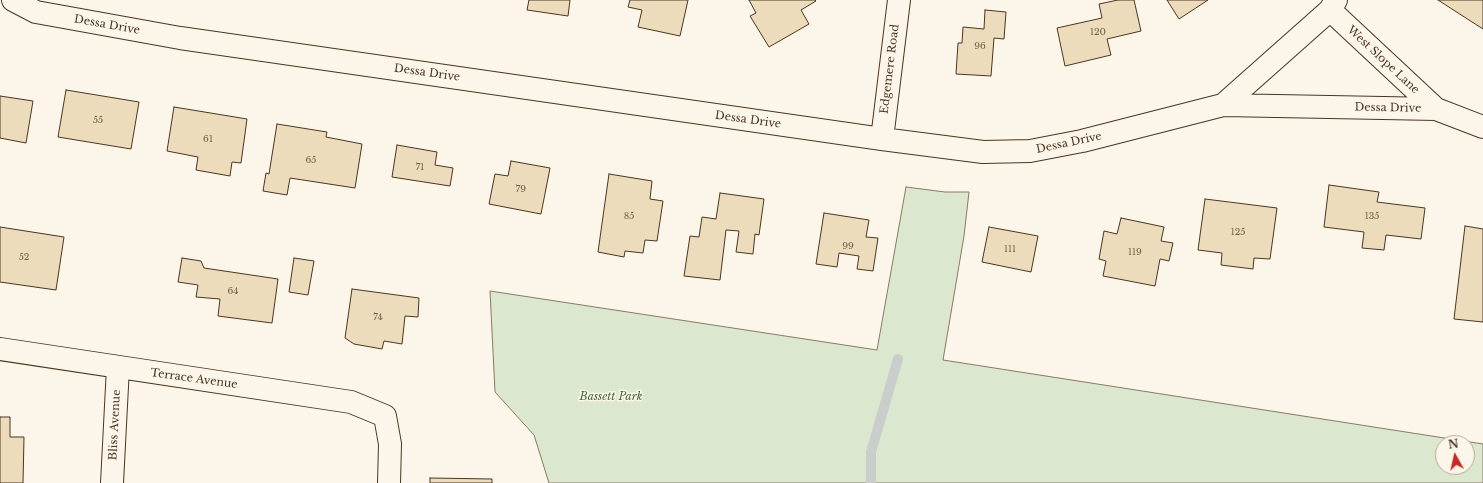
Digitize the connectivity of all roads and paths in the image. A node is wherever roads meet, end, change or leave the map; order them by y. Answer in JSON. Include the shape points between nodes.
{"nodes":[{"id":1,"x":12,"y":0,"type":"edge"},
{"id":2,"x":899,"y":0,"type":"edge"},
{"id":3,"x":1333,"y":5,"type":"edge"},
{"id":4,"x":1223,"y":105,"type":"junction"},
{"id":5,"x":1436,"y":109,"type":"junction"},
{"id":6,"x":1483,"y":127,"type":"edge"},
{"id":7,"x":882,"y":139,"type":"junction"},
{"id":8,"x":0,"y":349,"type":"edge"},
{"id":9,"x":118,"y":367,"type":"junction"},
{"id":10,"x":112,"y":483,"type":"edge"},
{"id":11,"x":389,"y":483,"type":"edge"}],
"edges":[{"from":1,"to":7,"type":"street","name":"Dessa Drive","via":[[36,12],[180,38]]},
{"from":2,"to":7,"type":"street","name":"Edgemere Road"},
{"from":3,"to":4,"type":"street","name":"West Slope Lane"},
{"from":3,"to":5,"type":"street","name":"West Slope Lane"},
{"from":4,"to":5,"type":"street","name":"Dessa Drive"},
{"from":4,"to":7,"type":"street","name":"Dessa Drive","via":[[1082,141],[1030,151],[983,152]]},
{"from":5,"to":6,"type":"street","name":"Dessa Drive"},
{"from":8,"to":9,"type":"street","name":"Terrace Avenue"},
{"from":9,"to":10,"type":"street","name":"Bliss Avenue"},
{"from":9,"to":11,"type":"street","name":"Terrace Avenue","via":[[351,402],[386,416],[390,444]]}]}
